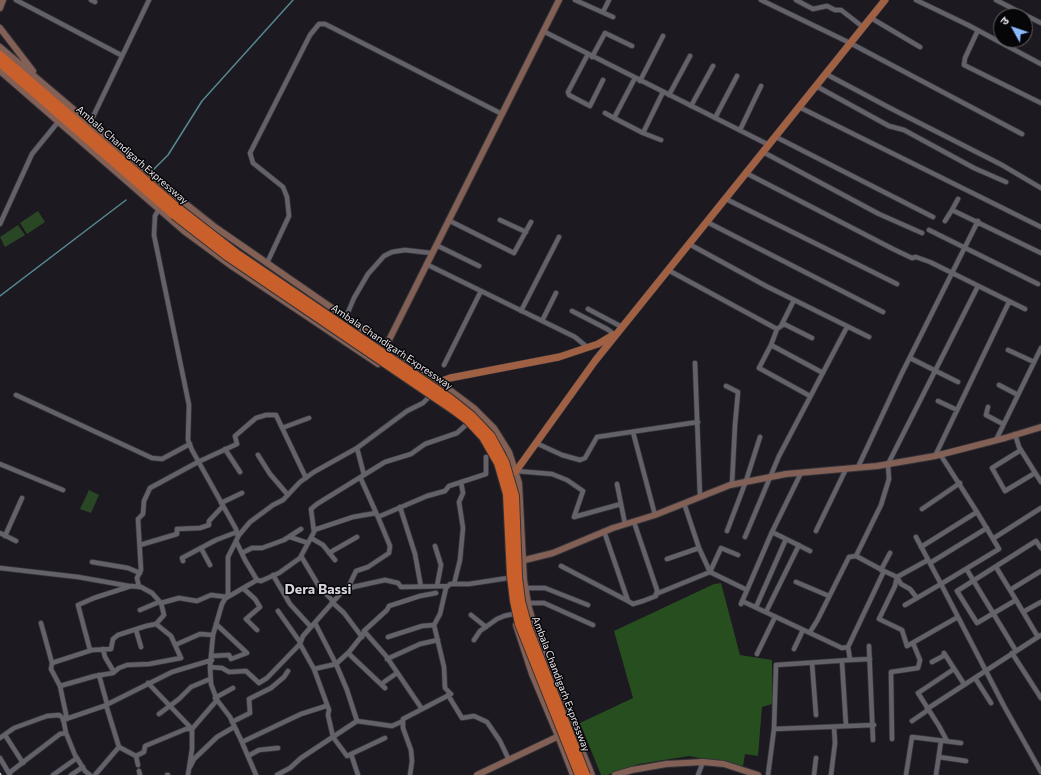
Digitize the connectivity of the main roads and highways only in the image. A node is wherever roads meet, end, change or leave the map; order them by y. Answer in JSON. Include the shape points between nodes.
{"nodes":[{"id":1,"x":885,"y":0,"type":"edge"},
{"id":2,"x":0,"y":55,"type":"edge"},
{"id":3,"x":0,"y":63,"type":"edge"},
{"id":4,"x":176,"y":212,"type":"junction"},
{"id":5,"x":618,"y":331,"type":"junction"},
{"id":6,"x":429,"y":397,"type":"road end"},
{"id":7,"x":499,"y":478,"type":"road end"},
{"id":8,"x":579,"y":775,"type":"edge"},
{"id":9,"x":586,"y":775,"type":"edge"}],
"edges":[{"from":1,"to":5,"type":"main road"},
{"from":2,"to":4,"type":"highway","name":"Ambala Chandigarh Expressway","via":[[173,199]]},
{"from":3,"to":4,"type":"highway","name":"Ambala Chandigarh Expressway","via":[[160,207]]},
{"from":4,"to":8,"type":"highway","name":"Ambala Chandigarh Expressway","bridge":true,"via":[[243,268],[455,411],[483,437],[498,463],[507,494],[511,576],[519,624]]},
{"from":4,"to":9,"type":"highway","name":"Ambala Chandigarh Expressway","bridge":true,"via":[[457,404],[476,419],[491,436],[505,462],[515,496],[518,577],[528,627]]},
{"from":5,"to":6,"type":"main road","via":[[598,344],[559,357],[450,378],[439,382]]},
{"from":5,"to":7,"type":"main road","via":[[516,472]]}]}
